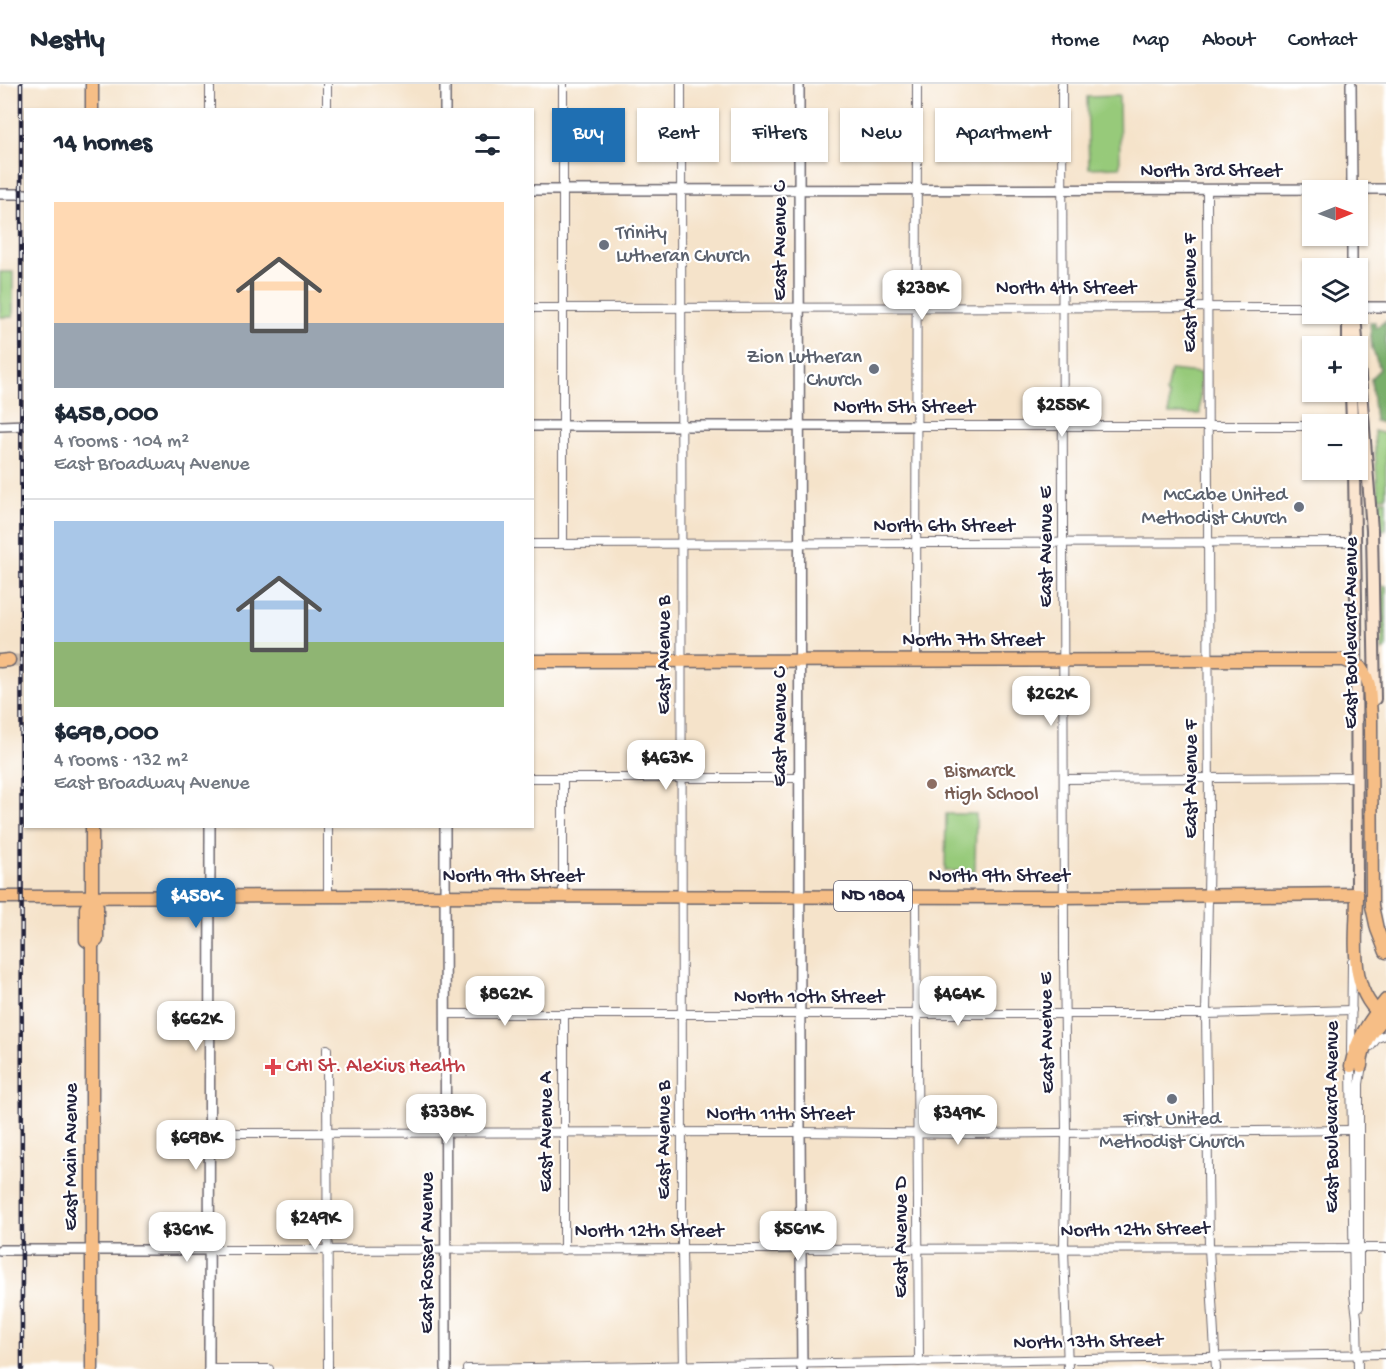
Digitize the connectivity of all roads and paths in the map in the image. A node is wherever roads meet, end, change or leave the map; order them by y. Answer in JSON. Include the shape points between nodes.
{"nodes":[{"id":1,"x":92,"y":84,"type":"edge"},
{"id":2,"x":210,"y":84,"type":"edge"},
{"id":3,"x":327,"y":84,"type":"edge"},
{"id":4,"x":445,"y":84,"type":"edge"},
{"id":5,"x":562,"y":84,"type":"edge"},
{"id":6,"x":681,"y":84,"type":"edge"},
{"id":7,"x":799,"y":84,"type":"edge"},
{"id":8,"x":917,"y":84,"type":"edge"},
{"id":9,"x":1062,"y":84,"type":"edge"},
{"id":10,"x":1351,"y":84,"type":"edge"},
{"id":11,"x":92,"y":108,"type":"edge"},
{"id":12,"x":210,"y":108,"type":"edge"},
{"id":13,"x":327,"y":108,"type":"edge"},
{"id":14,"x":445,"y":108,"type":"edge"},
{"id":15,"x":1352,"y":180,"type":"edge"},
{"id":16,"x":1207,"y":189,"type":"junction"},
{"id":17,"x":1386,"y":189,"type":"edge"},
{"id":18,"x":534,"y":190,"type":"edge"},
{"id":19,"x":563,"y":190,"type":"junction"},
{"id":20,"x":681,"y":190,"type":"junction"},
{"id":21,"x":799,"y":190,"type":"junction"},
{"id":22,"x":917,"y":190,"type":"junction"},
{"id":23,"x":1062,"y":190,"type":"junction"},
{"id":24,"x":1302,"y":190,"type":"edge"},
{"id":25,"x":1368,"y":190,"type":"edge"},
{"id":26,"x":0,"y":194,"type":"edge"},
{"id":27,"x":24,"y":194,"type":"edge"},
{"id":28,"x":1207,"y":306,"type":"junction"},
{"id":29,"x":1302,"y":307,"type":"edge"},
{"id":30,"x":1368,"y":307,"type":"edge"},
{"id":31,"x":1386,"y":307,"type":"edge"},
{"id":32,"x":534,"y":308,"type":"edge"},
{"id":33,"x":563,"y":308,"type":"junction"},
{"id":34,"x":681,"y":308,"type":"junction"},
{"id":35,"x":799,"y":308,"type":"junction"},
{"id":36,"x":916,"y":308,"type":"junction"},
{"id":37,"x":1062,"y":308,"type":"junction"},
{"id":38,"x":1356,"y":324,"type":"edge"},
{"id":39,"x":0,"y":426,"type":"edge"},
{"id":40,"x":24,"y":426,"type":"edge"},
{"id":41,"x":534,"y":426,"type":"edge"},
{"id":42,"x":564,"y":426,"type":"junction"},
{"id":43,"x":681,"y":426,"type":"junction"},
{"id":44,"x":799,"y":426,"type":"junction"},
{"id":45,"x":917,"y":426,"type":"junction"},
{"id":46,"x":1063,"y":426,"type":"junction"},
{"id":47,"x":1208,"y":426,"type":"junction"},
{"id":48,"x":1302,"y":426,"type":"edge"},
{"id":49,"x":1354,"y":480,"type":"edge"},
{"id":50,"x":1356,"y":542,"type":"junction"},
{"id":51,"x":534,"y":543,"type":"edge"},
{"id":52,"x":563,"y":543,"type":"junction"},
{"id":53,"x":800,"y":543,"type":"junction"},
{"id":54,"x":917,"y":543,"type":"junction"},
{"id":55,"x":1063,"y":543,"type":"junction"},
{"id":56,"x":1208,"y":543,"type":"junction"},
{"id":57,"x":681,"y":544,"type":"junction"},
{"id":58,"x":1064,"y":660,"type":"junction"},
{"id":59,"x":534,"y":661,"type":"edge"},
{"id":60,"x":681,"y":661,"type":"junction"},
{"id":61,"x":799,"y":661,"type":"junction"},
{"id":62,"x":916,"y":661,"type":"junction"},
{"id":63,"x":1208,"y":661,"type":"junction"},
{"id":64,"x":1357,"y":664,"type":"junction"},
{"id":65,"x":1371,"y":717,"type":"junction"},
{"id":66,"x":1357,"y":777,"type":"junction"},
{"id":67,"x":534,"y":778,"type":"edge"},
{"id":68,"x":799,"y":778,"type":"junction"},
{"id":69,"x":1208,"y":778,"type":"junction"},
{"id":70,"x":563,"y":779,"type":"junction"},
{"id":71,"x":681,"y":779,"type":"junction"},
{"id":72,"x":1064,"y":779,"type":"junction"},
{"id":73,"x":92,"y":828,"type":"edge"},
{"id":74,"x":210,"y":828,"type":"edge"},
{"id":75,"x":328,"y":828,"type":"edge"},
{"id":76,"x":445,"y":828,"type":"edge"},
{"id":77,"x":1371,"y":860,"type":"junction"},
{"id":78,"x":1357,"y":894,"type":"junction"},
{"id":79,"x":1208,"y":895,"type":"junction"},
{"id":80,"x":681,"y":896,"type":"junction"},
{"id":81,"x":800,"y":896,"type":"junction"},
{"id":82,"x":916,"y":896,"type":"junction"},
{"id":83,"x":0,"y":897,"type":"edge"},
{"id":84,"x":209,"y":897,"type":"junction"},
{"id":85,"x":328,"y":897,"type":"junction"},
{"id":86,"x":445,"y":897,"type":"junction"},
{"id":87,"x":564,"y":897,"type":"junction"},
{"id":88,"x":1064,"y":897,"type":"junction"},
{"id":89,"x":92,"y":898,"type":"junction"},
{"id":90,"x":1357,"y":916,"type":"junction"},
{"id":91,"x":1386,"y":952,"type":"edge"},
{"id":92,"x":1386,"y":1000,"type":"edge"},
{"id":93,"x":1352,"y":1010,"type":"junction"},
{"id":94,"x":1065,"y":1013,"type":"junction"},
{"id":95,"x":446,"y":1014,"type":"junction"},
{"id":96,"x":564,"y":1014,"type":"junction"},
{"id":97,"x":681,"y":1014,"type":"junction"},
{"id":98,"x":800,"y":1014,"type":"junction"},
{"id":99,"x":917,"y":1014,"type":"junction"},
{"id":100,"x":1206,"y":1014,"type":"junction"},
{"id":101,"x":1383,"y":1016,"type":"edge"},
{"id":102,"x":1386,"y":1035,"type":"edge"},
{"id":103,"x":327,"y":1049,"type":"dead end"},
{"id":104,"x":1356,"y":1066,"type":"junction"},
{"id":105,"x":1351,"y":1130,"type":"junction"},
{"id":106,"x":1208,"y":1131,"type":"junction"},
{"id":107,"x":328,"y":1132,"type":"junction"},
{"id":108,"x":446,"y":1132,"type":"junction"},
{"id":109,"x":564,"y":1132,"type":"junction"},
{"id":110,"x":682,"y":1132,"type":"junction"},
{"id":111,"x":800,"y":1132,"type":"junction"},
{"id":112,"x":918,"y":1132,"type":"junction"},
{"id":113,"x":1066,"y":1132,"type":"junction"},
{"id":114,"x":209,"y":1133,"type":"junction"},
{"id":115,"x":1209,"y":1248,"type":"junction"},
{"id":116,"x":1357,"y":1248,"type":"junction"},
{"id":117,"x":1386,"y":1248,"type":"edge"},
{"id":118,"x":1064,"y":1249,"type":"junction"},
{"id":119,"x":0,"y":1250,"type":"edge"},
{"id":120,"x":92,"y":1250,"type":"junction"},
{"id":121,"x":209,"y":1250,"type":"junction"},
{"id":122,"x":327,"y":1250,"type":"junction"},
{"id":123,"x":446,"y":1250,"type":"junction"},
{"id":124,"x":564,"y":1250,"type":"junction"},
{"id":125,"x":682,"y":1250,"type":"junction"},
{"id":126,"x":800,"y":1250,"type":"junction"},
{"id":127,"x":918,"y":1250,"type":"junction"},
{"id":128,"x":1386,"y":1354,"type":"edge"},
{"id":129,"x":1358,"y":1355,"type":"junction"},
{"id":130,"x":1216,"y":1357,"type":"junction"},
{"id":131,"x":1068,"y":1360,"type":"junction"},
{"id":132,"x":920,"y":1362,"type":"junction"},
{"id":133,"x":802,"y":1367,"type":"edge"},
{"id":134,"x":684,"y":1368,"type":"edge"},
{"id":135,"x":92,"y":1369,"type":"edge"},
{"id":136,"x":209,"y":1369,"type":"edge"},
{"id":137,"x":269,"y":1369,"type":"edge"},
{"id":138,"x":328,"y":1369,"type":"edge"},
{"id":139,"x":446,"y":1369,"type":"edge"},
{"id":140,"x":467,"y":1369,"type":"edge"},
{"id":141,"x":1068,"y":1369,"type":"edge"},
{"id":142,"x":1216,"y":1369,"type":"edge"},
{"id":143,"x":1358,"y":1369,"type":"edge"}],
"edges":[{"from":1,"to":11,"type":"main road"},
{"from":2,"to":12,"type":"street"},
{"from":3,"to":13,"type":"street"},
{"from":4,"to":14,"type":"street"},
{"from":5,"to":19,"type":"street"},
{"from":6,"to":20,"type":"street","name":"East Avenue B"},
{"from":7,"to":21,"type":"street","name":"East Avenue C"},
{"from":8,"to":22,"type":"street"},
{"from":9,"to":23,"type":"street","name":"East Avenue E"},
{"from":10,"to":15,"type":"street"},
{"from":16,"to":23,"type":"street","name":"North 3rd Street"},
{"from":16,"to":24,"type":"street","name":"North 3rd Street"},
{"from":16,"to":28,"type":"street","name":"East Avenue F"},
{"from":17,"to":25,"type":"street","name":"North 3rd Street"},
{"from":18,"to":19,"type":"street","name":"North 3rd Street"},
{"from":19,"to":20,"type":"street","name":"North 3rd Street"},
{"from":19,"to":33,"type":"street"},
{"from":20,"to":21,"type":"street","name":"North 3rd Street"},
{"from":20,"to":34,"type":"street","name":"East Avenue B"},
{"from":21,"to":22,"type":"street","name":"North 3rd Street"},
{"from":21,"to":35,"type":"street","name":"East Avenue C"},
{"from":22,"to":23,"type":"street","name":"North 3rd Street"},
{"from":22,"to":36,"type":"street"},
{"from":23,"to":37,"type":"street","name":"East Avenue E"},
{"from":26,"to":27,"type":"street"},
{"from":28,"to":29,"type":"street","name":"North 4th Street"},
{"from":28,"to":37,"type":"street","name":"North 4th Street"},
{"from":28,"to":47,"type":"street","name":"East Avenue F"},
{"from":30,"to":31,"type":"street"},
{"from":32,"to":33,"type":"street","name":"North 4th Street"},
{"from":33,"to":34,"type":"street","name":"North 4th Street"},
{"from":33,"to":42,"type":"street"},
{"from":34,"to":35,"type":"street","name":"North 4th Street"},
{"from":34,"to":43,"type":"street","name":"East Avenue B"},
{"from":35,"to":36,"type":"street","name":"North 4th Street"},
{"from":35,"to":44,"type":"street","name":"East Avenue C"},
{"from":36,"to":37,"type":"street","name":"North 4th Street"},
{"from":36,"to":45,"type":"street"},
{"from":37,"to":46,"type":"street","name":"East Avenue E"},
{"from":38,"to":65,"type":"main road","name":"East Boulevard Avenue","via":[[1373,543],[1375,693]]},
{"from":39,"to":40,"type":"street"},
{"from":41,"to":42,"type":"street","name":"North 5th Street"},
{"from":42,"to":43,"type":"street","name":"North 5th Street"},
{"from":42,"to":52,"type":"street"},
{"from":43,"to":44,"type":"street","name":"North 5th Street"},
{"from":43,"to":57,"type":"street","name":"East Avenue B"},
{"from":44,"to":45,"type":"street","name":"North 5th Street"},
{"from":44,"to":53,"type":"street","name":"East Avenue C"},
{"from":45,"to":46,"type":"street","name":"North 5th Street"},
{"from":45,"to":54,"type":"street"},
{"from":46,"to":47,"type":"street","name":"North 5th Street"},
{"from":46,"to":55,"type":"street","name":"East Avenue E"},
{"from":47,"to":48,"type":"street","name":"North 5th Street"},
{"from":47,"to":56,"type":"street","name":"East Avenue F"},
{"from":49,"to":50,"type":"main road","name":"East Boulevard Avenue"},
{"from":50,"to":56,"type":"street","name":"North 6th Street"},
{"from":50,"to":64,"type":"main road","name":"East Boulevard Avenue"},
{"from":51,"to":52,"type":"street","name":"North 6th Street"},
{"from":52,"to":57,"type":"street","name":"North 6th Street"},
{"from":53,"to":54,"type":"street","name":"North 6th Street"},
{"from":53,"to":57,"type":"street","name":"North 6th Street"},
{"from":53,"to":61,"type":"street","name":"East Avenue C"},
{"from":54,"to":55,"type":"street","name":"North 6th Street"},
{"from":54,"to":62,"type":"street"},
{"from":55,"to":56,"type":"street","name":"North 6th Street"},
{"from":55,"to":58,"type":"street","name":"East Avenue E"},
{"from":56,"to":63,"type":"street","name":"East Avenue F"},
{"from":57,"to":60,"type":"street","name":"East Avenue B"},
{"from":58,"to":62,"type":"main road","name":"North 7th Street"},
{"from":58,"to":63,"type":"main road","name":"North 7th Street"},
{"from":58,"to":72,"type":"street","name":"East Avenue E"},
{"from":59,"to":60,"type":"main road","name":"North 7th Street"},
{"from":60,"to":61,"type":"main road","name":"North 7th Street"},
{"from":60,"to":71,"type":"street","name":"East Avenue B"},
{"from":61,"to":62,"type":"main road","name":"North 7th Street"},
{"from":61,"to":68,"type":"street","name":"East Avenue C"},
{"from":63,"to":64,"type":"main road","name":"North 7th Street","via":[[1344,660]]},
{"from":63,"to":69,"type":"street","name":"East Avenue F"},
{"from":64,"to":65,"type":"main road","via":[[1368,680]]},
{"from":64,"to":66,"type":"main road","name":"East Boulevard Avenue"},
{"from":65,"to":77,"type":"main road","name":"East Boulevard Avenue"},
{"from":66,"to":69,"type":"street"},
{"from":66,"to":78,"type":"main road","name":"East Boulevard Avenue"},
{"from":67,"to":70,"type":"street"},
{"from":68,"to":71,"type":"street"},
{"from":68,"to":81,"type":"street","name":"East Avenue C"},
{"from":69,"to":72,"type":"street"},
{"from":69,"to":79,"type":"street","name":"East Avenue F"},
{"from":70,"to":71,"type":"street"},
{"from":70,"to":87,"type":"street"},
{"from":71,"to":80,"type":"street","name":"East Avenue B"},
{"from":72,"to":88,"type":"street","name":"East Avenue E"},
{"from":73,"to":89,"type":"main road","name":"East Main Avenue"},
{"from":74,"to":84,"type":"street"},
{"from":75,"to":85,"type":"street"},
{"from":76,"to":86,"type":"street","name":"East Rosser Avenue"},
{"from":77,"to":78,"type":"main road","via":[[1367,879]]},
{"from":77,"to":91,"type":"main road","name":"East Boulevard Avenue","via":[[1373,915]]},
{"from":78,"to":79,"type":"main road","name":"North 9th Street","number":"ND 1804"},
{"from":78,"to":90,"type":"main road","name":"East Boulevard Avenue"},
{"from":79,"to":88,"type":"main road","name":"North 9th Street","number":"ND 1804"},
{"from":79,"to":100,"type":"street","name":"East Avenue F"},
{"from":80,"to":81,"type":"main road","name":"North 9th Street","number":"ND 1804"},
{"from":80,"to":87,"type":"main road","name":"North 9th Street","number":"ND 1804"},
{"from":80,"to":97,"type":"street","name":"East Avenue B"},
{"from":81,"to":82,"type":"main road","name":"North 9th Street","number":"ND 1804"},
{"from":81,"to":98,"type":"street","name":"East Avenue C"},
{"from":82,"to":88,"type":"main road","name":"North 9th Street","number":"ND 1804"},
{"from":82,"to":99,"type":"street","name":"East Avenue D"},
{"from":83,"to":89,"type":"main road","number":"ND 1804"},
{"from":84,"to":85,"type":"main road","name":"North 9th Street","number":"ND 1804"},
{"from":84,"to":89,"type":"main road","name":"North 9th Street","number":"ND 1804"},
{"from":84,"to":114,"type":"street"},
{"from":85,"to":86,"type":"main road","name":"North 9th Street","number":"ND 1804"},
{"from":86,"to":87,"type":"main road","name":"North 9th Street","number":"ND 1804"},
{"from":86,"to":95,"type":"street","name":"East Rosser Avenue"},
{"from":88,"to":94,"type":"street","name":"East Avenue E"},
{"from":89,"to":120,"type":"main road","name":"East Main Avenue","via":[[86,908],[86,938],[92,945]]},
{"from":90,"to":93,"type":"street","name":"East Boulevard Avenue"},
{"from":90,"to":101,"type":"main road","name":"East Boulevard Avenue","via":[[1361,988],[1366,1000]]},
{"from":92,"to":101,"type":"main road"},
{"from":93,"to":100,"type":"street","name":"North 10th Street"},
{"from":93,"to":104,"type":"street","name":"East Boulevard Avenue"},
{"from":94,"to":99,"type":"street","name":"North 10th Street"},
{"from":94,"to":100,"type":"street","name":"North 10th Street"},
{"from":94,"to":113,"type":"street","name":"East Avenue E"},
{"from":95,"to":96,"type":"street","name":"North 10th Street"},
{"from":95,"to":108,"type":"street","name":"East Rosser Avenue"},
{"from":96,"to":97,"type":"street","name":"North 10th Street"},
{"from":96,"to":109,"type":"street","name":"East Avenue A"},
{"from":97,"to":98,"type":"street","name":"North 10th Street"},
{"from":97,"to":110,"type":"street","name":"East Avenue B"},
{"from":98,"to":99,"type":"street","name":"North 10th Street"},
{"from":98,"to":111,"type":"street","name":"East Avenue C"},
{"from":99,"to":112,"type":"street","name":"East Avenue D"},
{"from":100,"to":106,"type":"street","name":"East Avenue F"},
{"from":101,"to":104,"type":"main road","via":[[1359,1040]]},
{"from":102,"to":104,"type":"street","name":"East Boulevard Avenue","via":[[1374,1040]]},
{"from":103,"to":107,"type":"street"},
{"from":104,"to":105,"type":"street","name":"East Boulevard Avenue"},
{"from":104,"to":116,"type":"street","name":"East Boulevard Avenue"},
{"from":105,"to":106,"type":"street","name":"North 11th Street"},
{"from":105,"to":116,"type":"street","name":"East Boulevard Avenue"},
{"from":106,"to":113,"type":"street","name":"North 11th Street"},
{"from":106,"to":115,"type":"street","name":"East Avenue F"},
{"from":107,"to":108,"type":"street","name":"North 11th Street"},
{"from":107,"to":114,"type":"street","name":"North 11th Street"},
{"from":107,"to":122,"type":"street"},
{"from":108,"to":109,"type":"street","name":"North 11th Street"},
{"from":108,"to":123,"type":"street","name":"East Rosser Avenue"},
{"from":109,"to":110,"type":"street","name":"North 11th Street"},
{"from":109,"to":124,"type":"street","name":"East Avenue A"},
{"from":110,"to":111,"type":"street","name":"North 11th Street"},
{"from":110,"to":125,"type":"street","name":"East Avenue B"},
{"from":111,"to":112,"type":"street","name":"North 11th Street"},
{"from":111,"to":126,"type":"street","name":"East Avenue C"},
{"from":112,"to":113,"type":"street","name":"North 11th Street"},
{"from":112,"to":127,"type":"street","name":"East Avenue D"},
{"from":113,"to":118,"type":"street","name":"East Avenue E"},
{"from":114,"to":121,"type":"street"},
{"from":115,"to":116,"type":"street","name":"North 12th Street"},
{"from":115,"to":118,"type":"street","name":"North 12th Street"},
{"from":115,"to":130,"type":"street","name":"East Avenue F"},
{"from":116,"to":117,"type":"street","name":"North 12th Street"},
{"from":116,"to":129,"type":"street","name":"East Boulevard Avenue","via":[[1354,1295]]},
{"from":118,"to":127,"type":"street","name":"North 12th Street"},
{"from":118,"to":131,"type":"street","name":"East Avenue E"},
{"from":119,"to":120,"type":"street","name":"North 12th Street"},
{"from":120,"to":121,"type":"street","name":"North 12th Street"},
{"from":120,"to":135,"type":"main road","name":"East Main Avenue"},
{"from":121,"to":122,"type":"street","name":"North 12th Street"},
{"from":121,"to":136,"type":"street"},
{"from":122,"to":123,"type":"street","name":"North 12th Street"},
{"from":122,"to":138,"type":"street"},
{"from":123,"to":124,"type":"street","name":"North 12th Street"},
{"from":123,"to":139,"type":"street","name":"East Rosser Avenue"},
{"from":124,"to":125,"type":"street","name":"North 12th Street"},
{"from":125,"to":126,"type":"street","name":"North 12th Street"},
{"from":125,"to":134,"type":"street","name":"East Avenue B"},
{"from":126,"to":127,"type":"street","name":"North 12th Street"},
{"from":126,"to":133,"type":"street","name":"East Avenue C"},
{"from":127,"to":132,"type":"street","name":"East Avenue D"},
{"from":128,"to":129,"type":"street","name":"North 13th Street"},
{"from":129,"to":130,"type":"street","name":"North 13th Street"},
{"from":129,"to":143,"type":"street","name":"East Boulevard Avenue"},
{"from":130,"to":131,"type":"street","name":"North 13th Street"},
{"from":130,"to":142,"type":"street","name":"East Avenue F"},
{"from":131,"to":132,"type":"street","name":"North 13th Street"},
{"from":131,"to":141,"type":"street","name":"East Avenue E"},
{"from":132,"to":133,"type":"street","name":"North 13th Street"},
{"from":133,"to":134,"type":"street","name":"North 13th Street"},
{"from":134,"to":140,"type":"street","name":"North 13th Street"},
{"from":136,"to":137,"type":"street"}]}
